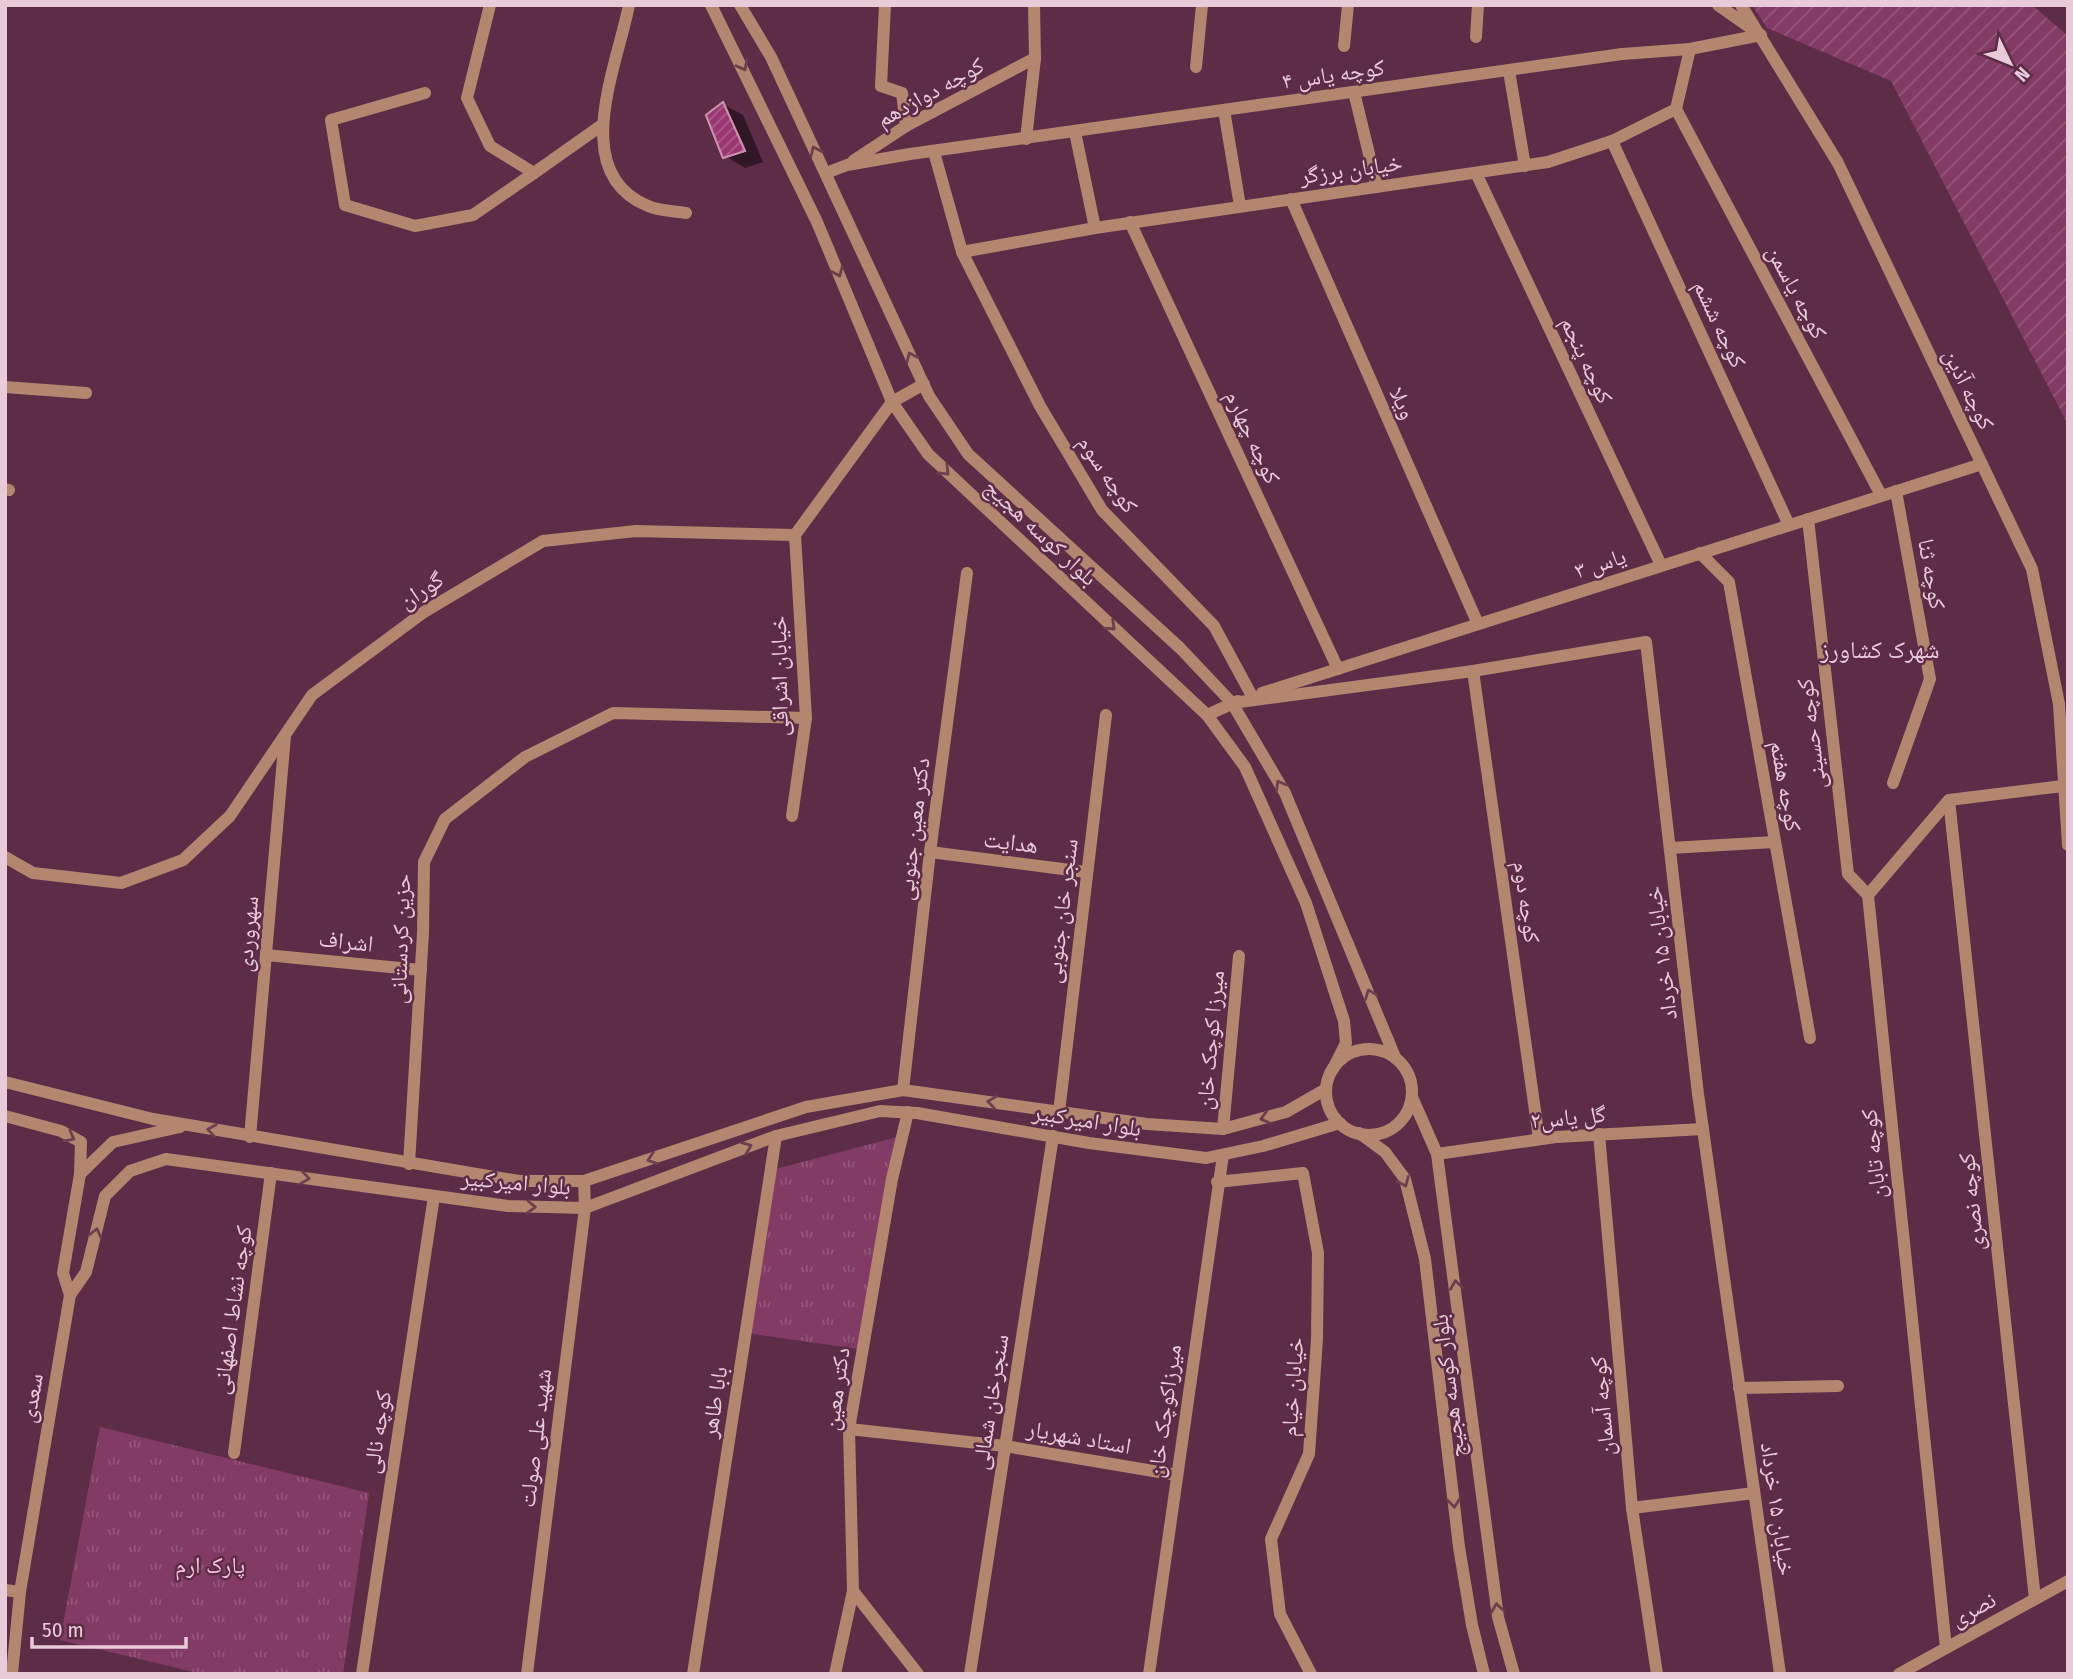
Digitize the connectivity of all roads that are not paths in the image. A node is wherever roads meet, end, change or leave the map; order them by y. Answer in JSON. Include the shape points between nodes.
{"nodes":[{"id":1,"x":490,"y":5,"type":"edge"},
{"id":2,"x":629,"y":5,"type":"edge"},
{"id":3,"x":711,"y":5,"type":"edge"},
{"id":4,"x":740,"y":5,"type":"edge"},
{"id":5,"x":885,"y":5,"type":"edge"},
{"id":6,"x":1034,"y":5,"type":"edge"},
{"id":7,"x":1202,"y":5,"type":"edge"},
{"id":8,"x":1348,"y":5,"type":"edge"},
{"id":9,"x":1478,"y":5,"type":"edge"},
{"id":10,"x":1718,"y":5,"type":"edge"},
{"id":11,"x":1741,"y":5,"type":"edge"},
{"id":12,"x":1761,"y":35,"type":"junction"},
{"id":13,"x":1476,"y":37,"type":"dead end"},
{"id":14,"x":1344,"y":47,"type":"dead end"},
{"id":15,"x":1690,"y":49,"type":"junction"},
{"id":16,"x":1035,"y":58,"type":"junction"},
{"id":17,"x":1196,"y":67,"type":"dead end"},
{"id":18,"x":1509,"y":71,"type":"junction"},
{"id":19,"x":1354,"y":92,"type":"junction"},
{"id":20,"x":425,"y":93,"type":"dead end"},
{"id":21,"x":1676,"y":109,"type":"junction"},
{"id":22,"x":1224,"y":110,"type":"junction"},
{"id":23,"x":602,"y":125,"type":"junction"},
{"id":24,"x":906,"y":127,"type":"junction"},
{"id":25,"x":1075,"y":132,"type":"junction"},
{"id":26,"x":1026,"y":139,"type":"junction"},
{"id":27,"x":1612,"y":141,"type":"junction"},
{"id":28,"x":934,"y":152,"type":"junction"},
{"id":29,"x":847,"y":165,"type":"junction"},
{"id":30,"x":1525,"y":166,"type":"junction"},
{"id":31,"x":534,"y":173,"type":"junction"},
{"id":32,"x":826,"y":173,"type":"junction"},
{"id":33,"x":1476,"y":173,"type":"junction"},
{"id":34,"x":1377,"y":187,"type":"junction"},
{"id":35,"x":1291,"y":199,"type":"junction"},
{"id":36,"x":1240,"y":206,"type":"junction"},
{"id":37,"x":686,"y":213,"type":"dead end"},
{"id":38,"x":1130,"y":222,"type":"junction"},
{"id":39,"x":1095,"y":228,"type":"junction"},
{"id":40,"x":962,"y":252,"type":"junction"},
{"id":41,"x":924,"y":384,"type":"junction"},
{"id":42,"x":5,"y":387,"type":"edge"},
{"id":43,"x":86,"y":393,"type":"dead end"},
{"id":44,"x":892,"y":402,"type":"junction"},
{"id":45,"x":1982,"y":464,"type":"junction"},
{"id":46,"x":1896,"y":491,"type":"junction"},
{"id":47,"x":1881,"y":495,"type":"junction"},
{"id":48,"x":1808,"y":519,"type":"junction"},
{"id":49,"x":1789,"y":525,"type":"junction"},
{"id":50,"x":794,"y":535,"type":"junction"},
{"id":51,"x":1700,"y":553,"type":"junction"},
{"id":52,"x":1661,"y":565,"type":"junction"},
{"id":53,"x":967,"y":573,"type":"dead end"},
{"id":54,"x":1478,"y":624,"type":"junction"},
{"id":55,"x":1338,"y":669,"type":"junction"},
{"id":56,"x":1473,"y":671,"type":"junction"},
{"id":57,"x":1252,"y":696,"type":"junction"},
{"id":58,"x":1231,"y":703,"type":"junction"},
{"id":59,"x":1106,"y":715,"type":"dead end"},
{"id":60,"x":1207,"y":715,"type":"junction"},
{"id":61,"x":806,"y":718,"type":"junction"},
{"id":62,"x":285,"y":734,"type":"junction"},
{"id":63,"x":1892,"y":783,"type":"dead end"},
{"id":64,"x":2063,"y":786,"type":"junction"},
{"id":65,"x":1949,"y":800,"type":"junction"},
{"id":66,"x":792,"y":816,"type":"dead end"},
{"id":67,"x":1774,"y":842,"type":"junction"},
{"id":68,"x":2068,"y":845,"type":"edge"},
{"id":69,"x":1670,"y":848,"type":"junction"},
{"id":70,"x":930,"y":852,"type":"junction"},
{"id":71,"x":5,"y":857,"type":"edge"},
{"id":72,"x":1086,"y":872,"type":"junction"},
{"id":73,"x":1868,"y":895,"type":"junction"},
{"id":74,"x":266,"y":955,"type":"junction"},
{"id":75,"x":1239,"y":956,"type":"dead end"},
{"id":76,"x":421,"y":970,"type":"junction"},
{"id":77,"x":1810,"y":1038,"type":"dead end"},
{"id":78,"x":1395,"y":1057,"type":"junction"},
{"id":79,"x":1333,"y":1069,"type":"junction"},
{"id":80,"x":5,"y":1082,"type":"edge"},
{"id":81,"x":1326,"y":1089,"type":"junction"},
{"id":82,"x":903,"y":1090,"type":"junction"},
{"id":83,"x":1412,"y":1097,"type":"junction"},
{"id":84,"x":908,"y":1112,"type":"junction"},
{"id":85,"x":1059,"y":1112,"type":"junction"},
{"id":86,"x":5,"y":1116,"type":"edge"},
{"id":87,"x":1340,"y":1123,"type":"junction"},
{"id":88,"x":187,"y":1126,"type":"junction"},
{"id":89,"x":1223,"y":1129,"type":"junction"},
{"id":90,"x":1703,"y":1129,"type":"junction"},
{"id":91,"x":1359,"y":1133,"type":"junction"},
{"id":92,"x":1599,"y":1134,"type":"junction"},
{"id":93,"x":776,"y":1136,"type":"junction"},
{"id":94,"x":1052,"y":1136,"type":"junction"},
{"id":95,"x":250,"y":1137,"type":"junction"},
{"id":96,"x":1539,"y":1139,"type":"junction"},
{"id":97,"x":1223,"y":1154,"type":"junction"},
{"id":98,"x":1437,"y":1154,"type":"junction"},
{"id":99,"x":409,"y":1164,"type":"junction"},
{"id":100,"x":271,"y":1173,"type":"junction"},
{"id":101,"x":80,"y":1174,"type":"junction"},
{"id":102,"x":583,"y":1181,"type":"junction"},
{"id":103,"x":1217,"y":1182,"type":"junction"},
{"id":104,"x":434,"y":1196,"type":"junction"},
{"id":105,"x":585,"y":1208,"type":"junction"},
{"id":106,"x":70,"y":1295,"type":"junction"},
{"id":107,"x":1838,"y":1386,"type":"dead end"},
{"id":108,"x":1739,"y":1388,"type":"junction"},
{"id":109,"x":849,"y":1429,"type":"junction"},
{"id":110,"x":1005,"y":1446,"type":"junction"},
{"id":111,"x":234,"y":1453,"type":"dead end"},
{"id":112,"x":1177,"y":1475,"type":"junction"},
{"id":113,"x":1754,"y":1493,"type":"junction"},
{"id":114,"x":1632,"y":1508,"type":"junction"},
{"id":115,"x":2068,"y":1581,"type":"edge"},
{"id":116,"x":5,"y":1590,"type":"edge"},
{"id":117,"x":853,"y":1591,"type":"junction"},
{"id":118,"x":20,"y":1592,"type":"junction"},
{"id":119,"x":2035,"y":1599,"type":"junction"},
{"id":120,"x":1946,"y":1648,"type":"junction"},
{"id":121,"x":12,"y":1674,"type":"edge"},
{"id":122,"x":362,"y":1674,"type":"edge"},
{"id":123,"x":527,"y":1674,"type":"edge"},
{"id":124,"x":693,"y":1674,"type":"edge"},
{"id":125,"x":835,"y":1674,"type":"edge"},
{"id":126,"x":918,"y":1674,"type":"edge"},
{"id":127,"x":970,"y":1674,"type":"edge"},
{"id":128,"x":1149,"y":1674,"type":"edge"},
{"id":129,"x":1311,"y":1674,"type":"edge"},
{"id":130,"x":1484,"y":1674,"type":"edge"},
{"id":131,"x":1514,"y":1674,"type":"edge"},
{"id":132,"x":1657,"y":1674,"type":"edge"},
{"id":133,"x":1780,"y":1674,"type":"edge"},
{"id":134,"x":1899,"y":1674,"type":"edge"}],
"edges":[{"from":1,"to":31,"type":"street","via":[[467,98],[490,146]]},
{"from":2,"to":23,"type":"street"},
{"from":3,"to":44,"type":"street","name":"بلوار کوسه هجیج","one_way":true,"via":[[817,222]]},
{"from":32,"to":4,"type":"street","name":"بلوار کوسه هجیج","one_way":true,"via":[[771,57]]},
{"from":5,"to":24,"type":"street","via":[[881,86],[902,93]]},
{"from":6,"to":16,"type":"street"},
{"from":7,"to":17,"type":"street"},
{"from":8,"to":14,"type":"street"},
{"from":9,"to":13,"type":"street"},
{"from":10,"to":12,"type":"street"},
{"from":11,"to":12,"type":"street","name":"کوچه آذین"},
{"from":12,"to":15,"type":"street","name":"کوچه یاس ۴"},
{"from":12,"to":45,"type":"street","name":"کوچه آذین","via":[[1838,163]]},
{"from":15,"to":18,"type":"street","name":"کوچه یاس ۴"},
{"from":15,"to":21,"type":"street"},
{"from":16,"to":24,"type":"street","name":"کوچه دوازدهم"},
{"from":16,"to":26,"type":"street"},
{"from":18,"to":19,"type":"street","name":"کوچه یاس ۴"},
{"from":18,"to":30,"type":"street"},
{"from":19,"to":22,"type":"street","name":"کوچه یاس ۴"},
{"from":19,"to":34,"type":"street"},
{"from":20,"to":31,"type":"street","via":[[331,120],[345,205],[415,226],[473,215]]},
{"from":21,"to":27,"type":"street","name":"خیابان برزگر"},
{"from":21,"to":47,"type":"street","name":"کوچه یاسمن"},
{"from":22,"to":25,"type":"street","name":"کوچه یاس ۴"},
{"from":22,"to":36,"type":"street"},
{"from":23,"to":31,"type":"street"},
{"from":23,"to":37,"type":"street","via":[[603,153],[611,175],[627,193],[649,207]]},
{"from":24,"to":29,"type":"street","name":"کوچه دوازدهم"},
{"from":25,"to":26,"type":"street","name":"کوچه یاس ۴"},
{"from":25,"to":39,"type":"street"},
{"from":26,"to":28,"type":"street","name":"کوچه یاس ۴"},
{"from":27,"to":30,"type":"street","name":"خیابان برزگر"},
{"from":27,"to":49,"type":"street","name":"کوچه ششم"},
{"from":28,"to":29,"type":"street","name":"کوچه یاس ۴"},
{"from":28,"to":40,"type":"street","name":"کوچه سوم"},
{"from":29,"to":32,"type":"street"},
{"from":30,"to":33,"type":"street","name":"خیابان برزگر"},
{"from":41,"to":32,"type":"street","name":"بلوار کوسه هجیج","one_way":true},
{"from":33,"to":34,"type":"street","name":"خیابان برزگر"},
{"from":33,"to":52,"type":"street","name":"کوچه پنجم"},
{"from":34,"to":35,"type":"street","name":"خیابان برزگر"},
{"from":35,"to":36,"type":"street","name":"خیابان برزگر"},
{"from":35,"to":54,"type":"street","name":"ویلا"},
{"from":36,"to":38,"type":"street","name":"خیابان برزگر"},
{"from":38,"to":39,"type":"street","name":"خیابان برزگر"},
{"from":38,"to":55,"type":"street","name":"کوچه چهارم"},
{"from":39,"to":40,"type":"street","name":"خیابان برزگر"},
{"from":40,"to":57,"type":"street","name":"کوچه سوم","via":[[1040,406],[1102,510],[1214,626]]},
{"from":41,"to":44,"type":"street"},
{"from":41,"to":58,"type":"street","name":"بلوار کوسه هجیج","via":[[968,454],[1180,648]]},
{"from":42,"to":43,"type":"street"},
{"from":44,"to":50,"type":"street"},
{"from":44,"to":60,"type":"street","name":"بلوار کوسه هجیج","one_way":true,"via":[[928,454]]},
{"from":45,"to":46,"type":"street","name":"یاس ۳"},
{"from":45,"to":64,"type":"street","name":"کوچه آذین","via":[[2032,569],[2059,704]]},
{"from":46,"to":47,"type":"street","name":"یاس ۳"},
{"from":46,"to":63,"type":"street","name":"کوچه ثنا","via":[[1930,679]]},
{"from":47,"to":48,"type":"street","name":"یاس ۳"},
{"from":48,"to":49,"type":"street","name":"یاس ۳"},
{"from":48,"to":73,"type":"street","name":"کوچه حسینی","via":[[1848,874]]},
{"from":49,"to":51,"type":"street","name":"یاس ۳"},
{"from":50,"to":61,"type":"street","name":"خیابان اشراقی"},
{"from":50,"to":62,"type":"street","name":"گوران","via":[[636,531],[543,541],[424,612],[312,695]]},
{"from":51,"to":52,"type":"street","name":"یاس ۳"},
{"from":51,"to":67,"type":"street","name":"کوچه هفتم","via":[[1729,582]]},
{"from":52,"to":54,"type":"street","name":"یاس ۳"},
{"from":53,"to":70,"type":"street","name":"دکتر معین جنوبی"},
{"from":54,"to":55,"type":"street","name":"یاس ۳"},
{"from":55,"to":57,"type":"street","name":"یاس ۳"},
{"from":56,"to":58,"type":"street","name":"خیابان ۱۵ خرداد"},
{"from":56,"to":69,"type":"street","name":"خیابان ۱۵ خرداد","via":[[1646,642]]},
{"from":56,"to":96,"type":"street","name":"کوچه دوم"},
{"from":57,"to":58,"type":"street","name":"یاس ۳"},
{"from":58,"to":60,"type":"street"},
{"from":78,"to":58,"type":"street","name":"بلوار کوسه هجیج","one_way":true,"via":[[1284,793]]},
{"from":59,"to":72,"type":"street","name":"سنجر خان جنوبی"},
{"from":60,"to":79,"type":"street","name":"بلوار کوسه هجیج","via":[[1245,767],[1306,903],[1344,1021],[1346,1044]]},
{"from":61,"to":66,"type":"street","name":"خیابان اشراقی"},
{"from":61,"to":76,"type":"street","name":"حزین کردستانی","via":[[613,713],[525,757],[445,819],[424,862]]},
{"from":62,"to":71,"type":"street","name":"گوران","via":[[230,816],[183,860],[121,883],[33,873]]},
{"from":62,"to":74,"type":"street","name":"سهروردی"},
{"from":64,"to":65,"type":"street"},
{"from":64,"to":68,"type":"street","name":"کوچه آذین"},
{"from":65,"to":73,"type":"street"},
{"from":65,"to":119,"type":"street","name":"کوچه نصری"},
{"from":67,"to":69,"type":"street"},
{"from":67,"to":77,"type":"street","name":"کوچه هفتم"},
{"from":69,"to":90,"type":"street","name":"خیابان ۱۵ خرداد"},
{"from":70,"to":72,"type":"street","name":"هدایت"},
{"from":70,"to":82,"type":"street","name":"دکتر معین جنوبی"},
{"from":72,"to":85,"type":"street","name":"سنجر خان جنوبی"},
{"from":73,"to":120,"type":"street","name":"کوچه تابان"},
{"from":74,"to":76,"type":"street","name":"اشراف"},
{"from":74,"to":95,"type":"street","name":"سهروردی"},
{"from":75,"to":89,"type":"street","name":"میرزا کوچک خان"},
{"from":76,"to":99,"type":"street","name":"حزین کردستانی"},
{"from":78,"to":79,"type":"street","via":[[1361,1049]]},
{"from":78,"to":83,"type":"street","via":[[1409,1075]]},
{"from":79,"to":81,"type":"street"},
{"from":80,"to":88,"type":"street","name":"بلوار امیرکبیر"},
{"from":81,"to":87,"type":"street","via":[[1332,1113]]},
{"from":81,"to":89,"type":"street","name":"بلوار امیرکبیر","one_way":true,"via":[[1286,1112]]},
{"from":85,"to":82,"type":"street","name":"بلوار امیرکبیر","one_way":true},
{"from":82,"to":102,"type":"street","name":"بلوار امیرکبیر","one_way":true,"via":[[806,1107]]},
{"from":83,"to":91,"type":"street","via":[[1393,1127]]},
{"from":83,"to":98,"type":"street","name":"بلوار کوسه هجیج"},
{"from":84,"to":93,"type":"street","name":"بلوار امیرکبیر","via":[[880,1111]]},
{"from":84,"to":94,"type":"street","name":"بلوار امیرکبیر"},
{"from":84,"to":109,"type":"street","name":"دکتر معین"},
{"from":85,"to":89,"type":"street","name":"بلوار امیرکبیر"},
{"from":86,"to":101,"type":"street","one_way":true,"via":[[61,1131],[81,1142]]},
{"from":87,"to":91,"type":"street"},
{"from":87,"to":97,"type":"street","name":"بلوار امیرکبیر"},
{"from":95,"to":88,"type":"street","name":"بلوار امیرکبیر","one_way":true},
{"from":88,"to":101,"type":"street","via":[[113,1142]]},
{"from":90,"to":92,"type":"street","name":"گل یاس۲"},
{"from":90,"to":108,"type":"street","name":"خیابان ۱۵ خرداد"},
{"from":91,"to":130,"type":"street","name":"بلوار کوسه هجیج","one_way":true,"via":[[1385,1152],[1405,1179],[1425,1259],[1460,1547]]},
{"from":92,"to":96,"type":"street","name":"گل یاس۲"},
{"from":92,"to":114,"type":"street","name":"کوچه آسمان"},
{"from":105,"to":93,"type":"street","name":"بلوار امیرکبیر","one_way":true},
{"from":93,"to":124,"type":"street","name":"بابا طاهر"},
{"from":94,"to":97,"type":"street","name":"بلوار امیرکبیر","via":[[1187,1157]]},
{"from":94,"to":110,"type":"street","name":"سنجرخان شمالی"},
{"from":95,"to":99,"type":"street","name":"بلوار امیرکبیر"},
{"from":96,"to":98,"type":"street","name":"گل یاس۲"},
{"from":97,"to":103,"type":"street","name":"میرزاکوچک خان"},
{"from":131,"to":98,"type":"street","name":"بلوار کوسه هجیج","one_way":true,"via":[[1498,1617]]},
{"from":99,"to":102,"type":"street","name":"بلوار امیرکبیر","via":[[519,1181]]},
{"from":100,"to":104,"type":"street","name":"بلوار امیرکبیر","one_way":true},
{"from":106,"to":100,"type":"street","name":"بلوار امیرکبیر","one_way":true,"via":[[86,1272],[105,1196],[130,1171],[166,1158]]},
{"from":100,"to":111,"type":"street","name":"کوچه نشاط اصفهانی"},
{"from":101,"to":106,"type":"street","via":[[63,1273]]},
{"from":102,"to":105,"type":"street","name":"شهید علی صولت"},
{"from":103,"to":112,"type":"street","name":"میرزاکوچک خان"},
{"from":103,"to":129,"type":"street","name":"خیابان خیام","via":[[1303,1173],[1318,1253],[1309,1454],[1271,1539],[1280,1614]]},
{"from":104,"to":105,"type":"street","name":"بلوار امیرکبیر","one_way":true,"via":[[508,1206]]},
{"from":104,"to":122,"type":"street","name":"کوچه نالی"},
{"from":105,"to":123,"type":"street","name":"شهید علی صولت"},
{"from":106,"to":118,"type":"street","name":"سعدی"},
{"from":107,"to":108,"type":"street"},
{"from":108,"to":113,"type":"street","name":"خیابان ۱۵ خرداد"},
{"from":109,"to":110,"type":"street","name":"استاد شهریار"},
{"from":109,"to":117,"type":"street","name":"دکتر معین"},
{"from":110,"to":112,"type":"street","name":"استاد شهریار"},
{"from":110,"to":127,"type":"street","name":"سنجرخان شمالی"},
{"from":112,"to":128,"type":"street","name":"میرزاکوچک خان"},
{"from":113,"to":114,"type":"street"},
{"from":113,"to":133,"type":"street","name":"خیابان ۱۵ خرداد"},
{"from":114,"to":132,"type":"street","name":"کوچه آسمان"},
{"from":115,"to":119,"type":"street","name":"نصری"},
{"from":116,"to":118,"type":"street"},
{"from":117,"to":125,"type":"street","name":"دکتر معین"},
{"from":117,"to":126,"type":"street"},
{"from":118,"to":121,"type":"street","name":"سعدی"},
{"from":119,"to":120,"type":"street","name":"نصری"},
{"from":120,"to":134,"type":"street","name":"نصری"}]}
